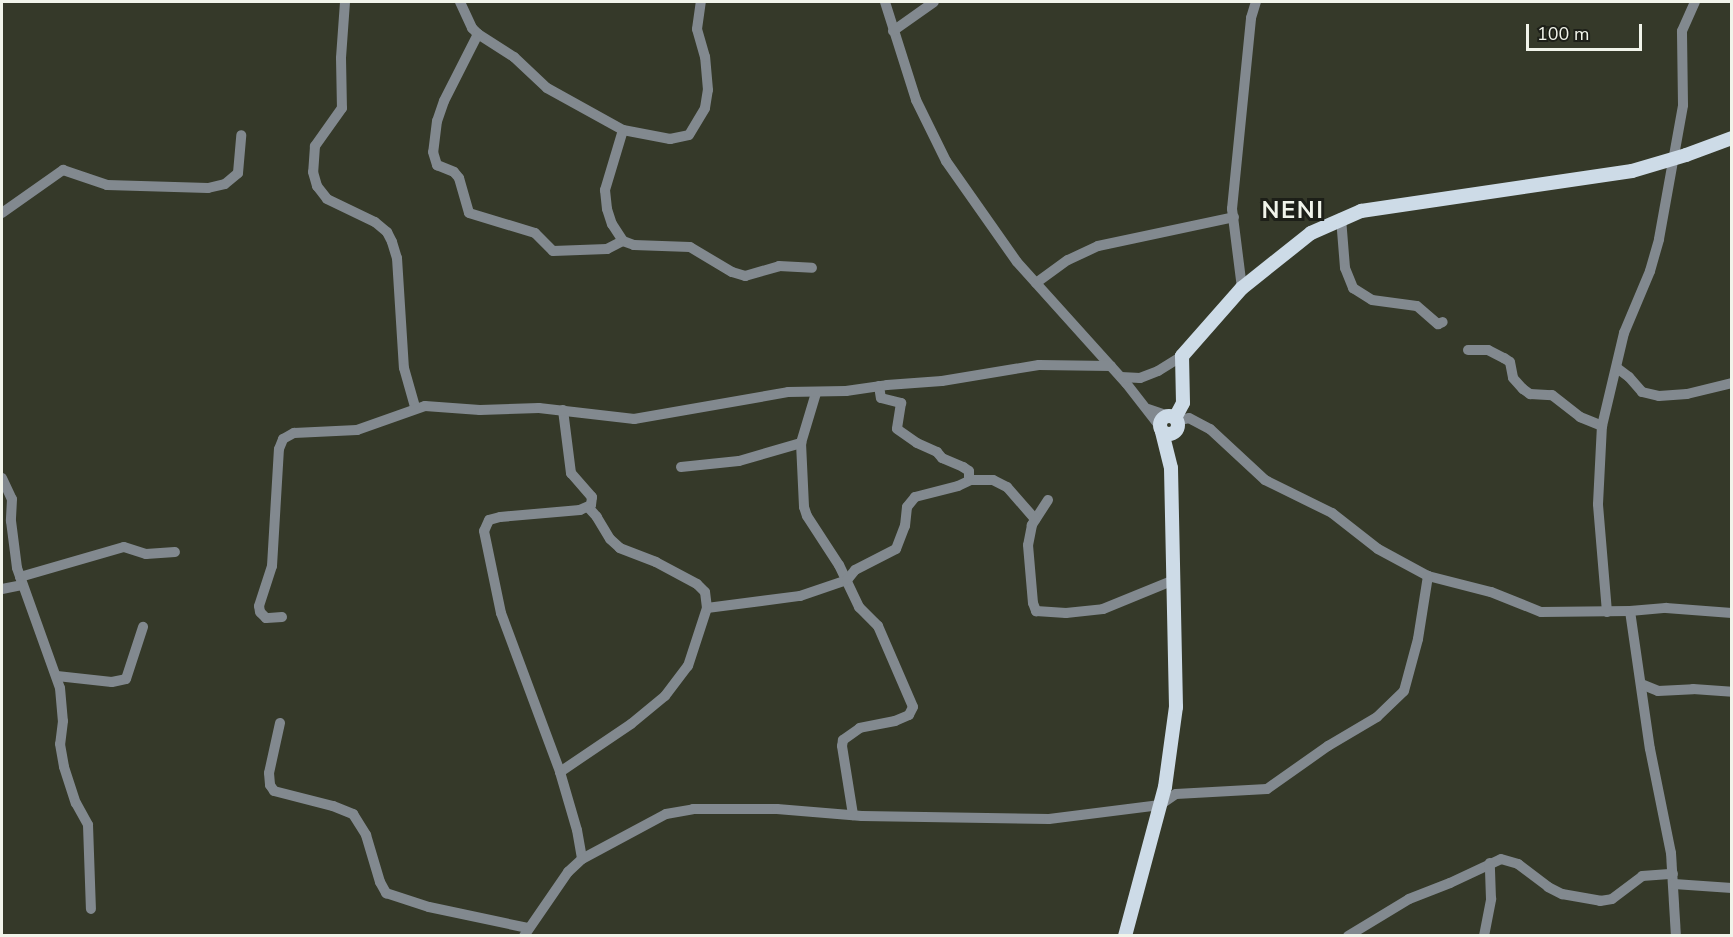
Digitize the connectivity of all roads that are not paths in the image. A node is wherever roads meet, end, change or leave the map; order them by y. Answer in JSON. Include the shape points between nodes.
{"nodes":[{"id":1,"x":345,"y":2,"type":"edge"},
{"id":2,"x":460,"y":2,"type":"edge"},
{"id":3,"x":701,"y":2,"type":"edge"},
{"id":4,"x":885,"y":2,"type":"edge"},
{"id":5,"x":934,"y":2,"type":"edge"},
{"id":6,"x":1256,"y":2,"type":"edge"},
{"id":7,"x":1695,"y":2,"type":"edge"},
{"id":8,"x":893,"y":31,"type":"junction"},
{"id":9,"x":478,"y":34,"type":"junction"},
{"id":10,"x":623,"y":130,"type":"junction"},
{"id":11,"x":241,"y":135,"type":"dead end"},
{"id":12,"x":1731,"y":138,"type":"edge"},
{"id":13,"x":1675,"y":159,"type":"junction"},
{"id":14,"x":2,"y":213,"type":"edge"},
{"id":15,"x":1234,"y":218,"type":"junction"},
{"id":16,"x":1341,"y":218,"type":"junction"},
{"id":17,"x":623,"y":242,"type":"junction"},
{"id":18,"x":812,"y":268,"type":"dead end"},
{"id":19,"x":1036,"y":283,"type":"junction"},
{"id":20,"x":1242,"y":288,"type":"junction"},
{"id":21,"x":1443,"y":322,"type":"dead end"},
{"id":22,"x":1468,"y":350,"type":"dead end"},
{"id":23,"x":1182,"y":356,"type":"junction"},
{"id":24,"x":1111,"y":366,"type":"junction"},
{"id":25,"x":1617,"y":368,"type":"junction"},
{"id":26,"x":1121,"y":377,"type":"junction"},
{"id":27,"x":1731,"y":383,"type":"edge"},
{"id":28,"x":879,"y":386,"type":"junction"},
{"id":29,"x":816,"y":393,"type":"junction"},
{"id":30,"x":415,"y":407,"type":"junction"},
{"id":31,"x":563,"y":410,"type":"junction"},
{"id":32,"x":1170,"y":424,"type":"junction"},
{"id":33,"x":1602,"y":426,"type":"junction"},
{"id":34,"x":801,"y":443,"type":"junction"},
{"id":35,"x":681,"y":467,"type":"dead end"},
{"id":36,"x":2,"y":478,"type":"edge"},
{"id":37,"x":969,"y":480,"type":"junction"},
{"id":38,"x":1048,"y":500,"type":"dead end"},
{"id":39,"x":589,"y":508,"type":"junction"},
{"id":40,"x":1035,"y":519,"type":"junction"},
{"id":41,"x":176,"y":552,"type":"dead end"},
{"id":42,"x":1428,"y":576,"type":"junction"},
{"id":43,"x":847,"y":580,"type":"junction"},
{"id":44,"x":1174,"y":580,"type":"junction"},
{"id":45,"x":21,"y":581,"type":"junction"},
{"id":46,"x":2,"y":589,"type":"edge"},
{"id":47,"x":707,"y":608,"type":"junction"},
{"id":48,"x":1630,"y":611,"type":"junction"},
{"id":49,"x":1607,"y":612,"type":"junction"},
{"id":50,"x":1731,"y":613,"type":"edge"},
{"id":51,"x":282,"y":617,"type":"dead end"},
{"id":52,"x":143,"y":627,"type":"dead end"},
{"id":53,"x":57,"y":676,"type":"junction"},
{"id":54,"x":1641,"y":684,"type":"junction"},
{"id":55,"x":1658,"y":691,"type":"junction"},
{"id":56,"x":1731,"y":692,"type":"edge"},
{"id":57,"x":1644,"y":705,"type":"junction"},
{"id":58,"x":280,"y":723,"type":"dead end"},
{"id":59,"x":560,"y":772,"type":"junction"},
{"id":60,"x":1160,"y":805,"type":"junction"},
{"id":61,"x":853,"y":815,"type":"junction"},
{"id":62,"x":582,"y":859,"type":"junction"},
{"id":63,"x":1490,"y":863,"type":"junction"},
{"id":64,"x":1673,"y":879,"type":"junction"},
{"id":65,"x":1731,"y":888,"type":"edge"},
{"id":66,"x":91,"y":909,"type":"dead end"},
{"id":67,"x":526,"y":932,"type":"edge"},
{"id":68,"x":1125,"y":936,"type":"edge"},
{"id":69,"x":1348,"y":936,"type":"edge"},
{"id":70,"x":1484,"y":936,"type":"edge"},
{"id":71,"x":1676,"y":936,"type":"edge"}],
"edges":[{"from":1,"to":30,"type":"street","via":[[342,108],[315,146],[313,172],[317,186],[327,198],[375,222],[393,242],[404,368]]},
{"from":2,"to":9,"type":"street"},
{"from":3,"to":10,"type":"street","via":[[697,29],[708,90],[705,108],[694,129],[688,135],[670,139]]},
{"from":4,"to":8,"type":"street"},
{"from":5,"to":8,"type":"street"},
{"from":6,"to":15,"type":"street","via":[[1242,103]]},
{"from":7,"to":13,"type":"street","via":[[1682,31],[1683,105]]},
{"from":8,"to":19,"type":"street","via":[[916,100],[941,152],[1017,262]]},
{"from":9,"to":10,"type":"street","via":[[514,57],[547,88]]},
{"from":9,"to":17,"type":"street","via":[[444,101],[433,152],[437,165],[459,178],[469,213],[535,233],[553,251],[607,249]]},
{"from":10,"to":17,"type":"street","via":[[605,190],[612,224]]},
{"from":11,"to":14,"type":"street","via":[[238,172],[225,184],[208,188],[127,186],[90,181],[63,170]]},
{"from":12,"to":13,"type":"main road"},
{"from":13,"to":16,"type":"main road","via":[[1632,171],[1415,201]]},
{"from":13,"to":25,"type":"street","via":[[1650,271],[1624,333]]},
{"from":15,"to":19,"type":"street","via":[[1098,246],[1068,260]]},
{"from":15,"to":20,"type":"street"},
{"from":16,"to":20,"type":"main road","via":[[1296,243]]},
{"from":16,"to":21,"type":"street","via":[[1345,268],[1353,288],[1372,300],[1418,306],[1437,324]]},
{"from":17,"to":18,"type":"street","via":[[690,247],[745,276],[779,266]]},
{"from":19,"to":24,"type":"street"},
{"from":20,"to":23,"type":"main road"},
{"from":22,"to":33,"type":"street","via":[[1488,350],[1504,358],[1510,362],[1513,378],[1523,390],[1552,395],[1580,417]]},
{"from":23,"to":26,"type":"street","via":[[1140,378]]},
{"from":23,"to":32,"type":"main road","via":[[1183,404]]},
{"from":24,"to":26,"type":"street"},
{"from":24,"to":28,"type":"street","via":[[1039,365],[942,381]]},
{"from":25,"to":27,"type":"street","via":[[1642,392],[1659,396],[1687,394]]},
{"from":25,"to":33,"type":"street"},
{"from":26,"to":32,"type":"street","via":[[1147,408]]},
{"from":28,"to":29,"type":"street"},
{"from":28,"to":37,"type":"street","via":[[881,398],[901,403],[897,428],[902,434],[969,471]]},
{"from":29,"to":31,"type":"street","via":[[788,392],[634,419]]},
{"from":29,"to":34,"type":"street"},
{"from":30,"to":31,"type":"street"},
{"from":30,"to":51,"type":"street","via":[[357,430],[294,433],[280,444],[272,566],[259,606],[266,618]]},
{"from":31,"to":39,"type":"street","via":[[572,473],[592,497]]},
{"from":32,"to":42,"type":"street","via":[[1189,418],[1210,429],[1265,480],[1332,513],[1378,549]]},
{"from":32,"to":44,"type":"main road"},
{"from":33,"to":49,"type":"street","via":[[1598,504]]},
{"from":34,"to":35,"type":"street","via":[[739,461]]},
{"from":34,"to":43,"type":"street","via":[[804,507]]},
{"from":36,"to":45,"type":"street","via":[[12,499],[13,540]]},
{"from":37,"to":40,"type":"street","via":[[993,480],[1007,487]]},
{"from":37,"to":43,"type":"street","via":[[915,497],[907,507],[896,549],[855,570]]},
{"from":38,"to":40,"type":"street"},
{"from":39,"to":47,"type":"street","via":[[620,548],[697,584],[705,592]]},
{"from":39,"to":59,"type":"street","via":[[500,517],[489,520],[484,531],[501,613]]},
{"from":40,"to":44,"type":"street","via":[[1028,545],[1032,603],[1036,611],[1066,614],[1103,609]]},
{"from":41,"to":45,"type":"street","via":[[146,554],[124,547]]},
{"from":42,"to":49,"type":"street","via":[[1491,592],[1541,612]]},
{"from":42,"to":60,"type":"street","via":[[1407,681],[1395,702],[1267,789],[1176,794]]},
{"from":43,"to":47,"type":"street","via":[[800,596]]},
{"from":43,"to":61,"type":"street","via":[[859,607],[878,626],[913,707],[909,715],[860,728],[843,740]]},
{"from":44,"to":60,"type":"main road","via":[[1176,707]]},
{"from":45,"to":46,"type":"street"},
{"from":45,"to":53,"type":"street"},
{"from":47,"to":59,"type":"street","via":[[688,666],[665,696]]},
{"from":48,"to":49,"type":"street"},
{"from":48,"to":50,"type":"street","via":[[1666,608]]},
{"from":48,"to":54,"type":"street"},
{"from":52,"to":53,"type":"street","via":[[126,679],[112,682]]},
{"from":53,"to":66,"type":"street","via":[[62,696],[60,744],[64,767],[71,793],[88,825]]},
{"from":54,"to":55,"type":"street"},
{"from":54,"to":57,"type":"street"},
{"from":55,"to":56,"type":"street"},
{"from":55,"to":57,"type":"street"},
{"from":57,"to":64,"type":"street"},
{"from":58,"to":67,"type":"street","via":[[270,785],[274,791],[353,814],[366,835],[386,893]]},
{"from":59,"to":62,"type":"street"},
{"from":60,"to":61,"type":"street","via":[[1049,819]]},
{"from":60,"to":68,"type":"main road"},
{"from":61,"to":62,"type":"street","via":[[777,809],[693,809],[658,818]]},
{"from":62,"to":67,"type":"street","via":[[568,872]]},
{"from":63,"to":64,"type":"street","via":[[1510,860],[1562,894],[1600,901],[1612,899],[1642,876]]},
{"from":63,"to":69,"type":"street","via":[[1409,898]]},
{"from":63,"to":70,"type":"street","via":[[1491,899]]},
{"from":64,"to":65,"type":"street"},
{"from":64,"to":71,"type":"street"}]}
